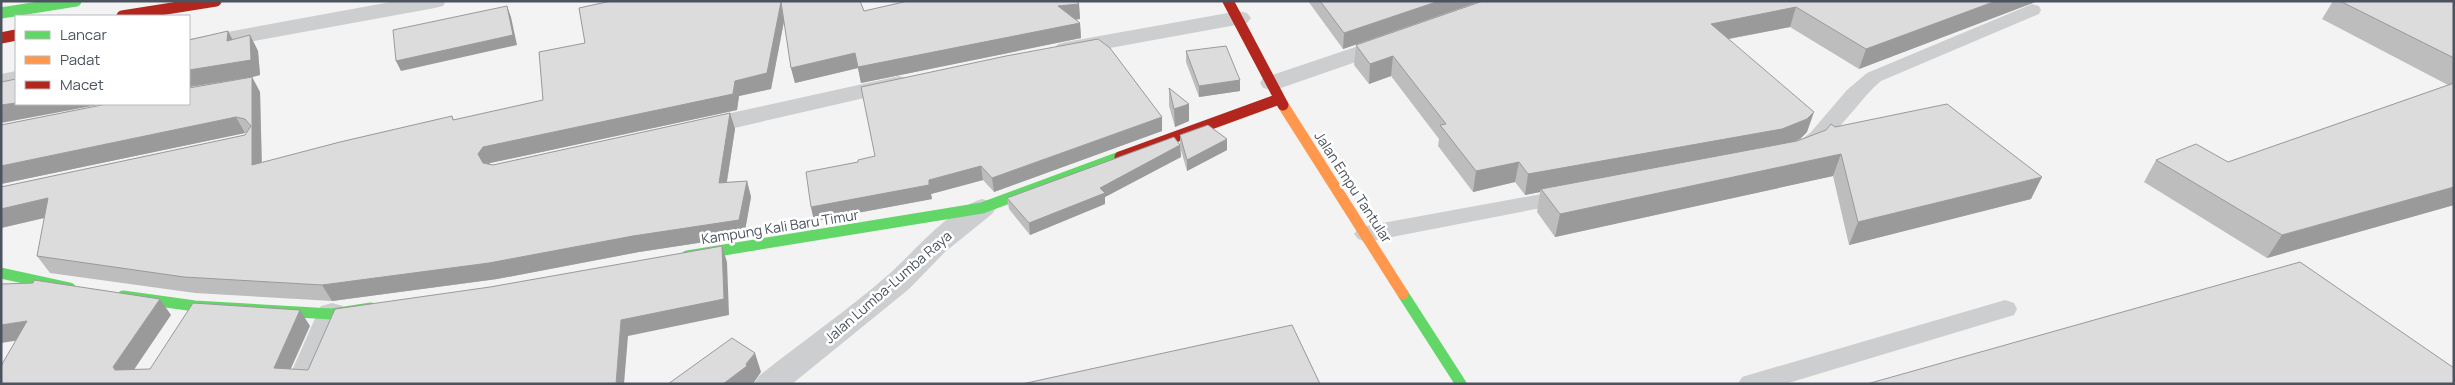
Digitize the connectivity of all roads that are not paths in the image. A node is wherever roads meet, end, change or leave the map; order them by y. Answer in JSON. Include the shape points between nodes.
{"nodes":[{"id":1,"x":76,"y":1,"type":"edge"},
{"id":2,"x":216,"y":1,"type":"edge"},
{"id":3,"x":435,"y":1,"type":"edge"},
{"id":4,"x":1234,"y":10,"type":"edge"},
{"id":5,"x":2032,"y":10,"type":"dead end"},
{"id":6,"x":1,"y":13,"type":"edge"},
{"id":7,"x":128,"y":15,"type":"edge"},
{"id":8,"x":15,"y":35,"type":"edge"},
{"id":9,"x":1410,"y":36,"type":"edge"},
{"id":10,"x":1,"y":38,"type":"edge"},
{"id":11,"x":190,"y":46,"type":"edge"},
{"id":12,"x":1045,"y":53,"type":"edge"},
{"id":13,"x":15,"y":78,"type":"edge"},
{"id":14,"x":921,"y":78,"type":"edge"},
{"id":15,"x":1,"y":81,"type":"edge"},
{"id":16,"x":1276,"y":91,"type":"junction"},
{"id":17,"x":673,"y":134,"type":"edge"},
{"id":18,"x":1781,"y":157,"type":"edge"},
{"id":19,"x":1586,"y":192,"type":"edge"},
{"id":20,"x":982,"y":208,"type":"junction"},
{"id":21,"x":1366,"y":234,"type":"junction"},
{"id":22,"x":676,"y":258,"type":"edge"},
{"id":23,"x":7,"y":277,"type":"edge"},
{"id":24,"x":78,"y":289,"type":"edge"},
{"id":25,"x":108,"y":294,"type":"edge"},
{"id":26,"x":196,"y":306,"type":"junction"},
{"id":27,"x":380,"y":307,"type":"edge"},
{"id":28,"x":2005,"y":308,"type":"dead end"},
{"id":29,"x":332,"y":314,"type":"junction"},
{"id":30,"x":175,"y":335,"type":"edge"},
{"id":31,"x":302,"y":384,"type":"edge"},
{"id":32,"x":770,"y":384,"type":"edge"},
{"id":33,"x":1461,"y":384,"type":"edge"},
{"id":34,"x":1751,"y":384,"type":"edge"}],
"edges":[{"from":1,"to":6,"type":"main road"},
{"from":2,"to":7,"type":"main road"},
{"from":3,"to":11,"type":"street"},
{"from":4,"to":12,"type":"street"},
{"from":4,"to":16,"type":"main road","name":"Jalan Empu Tantular"},
{"from":5,"to":18,"type":"lane","via":[[1874,77],[1864,83],[1808,146]]},
{"from":8,"to":10,"type":"main road"},
{"from":9,"to":16,"type":"street"},
{"from":13,"to":15,"type":"street"},
{"from":14,"to":17,"type":"street"},
{"from":16,"to":20,"type":"main road","name":"Kampung Kali Baru Timur"},
{"from":16,"to":21,"type":"main road","name":"Jalan Empu Tantular"},
{"from":19,"to":21,"type":"lane"},
{"from":20,"to":22,"type":"main road","name":"Kampung Kali Baru Timur"},
{"from":20,"to":32,"type":"street","name":"Jalan Lumba-Lumba Raya","via":[[935,245],[898,282]]},
{"from":21,"to":33,"type":"main road","name":"Jalan Empu Tantular"},
{"from":23,"to":24,"type":"main road"},
{"from":25,"to":26,"type":"main road"},
{"from":26,"to":29,"type":"main road"},
{"from":26,"to":30,"type":"street"},
{"from":27,"to":29,"type":"main road"},
{"from":28,"to":34,"type":"lane"},
{"from":29,"to":31,"type":"street"}]}
